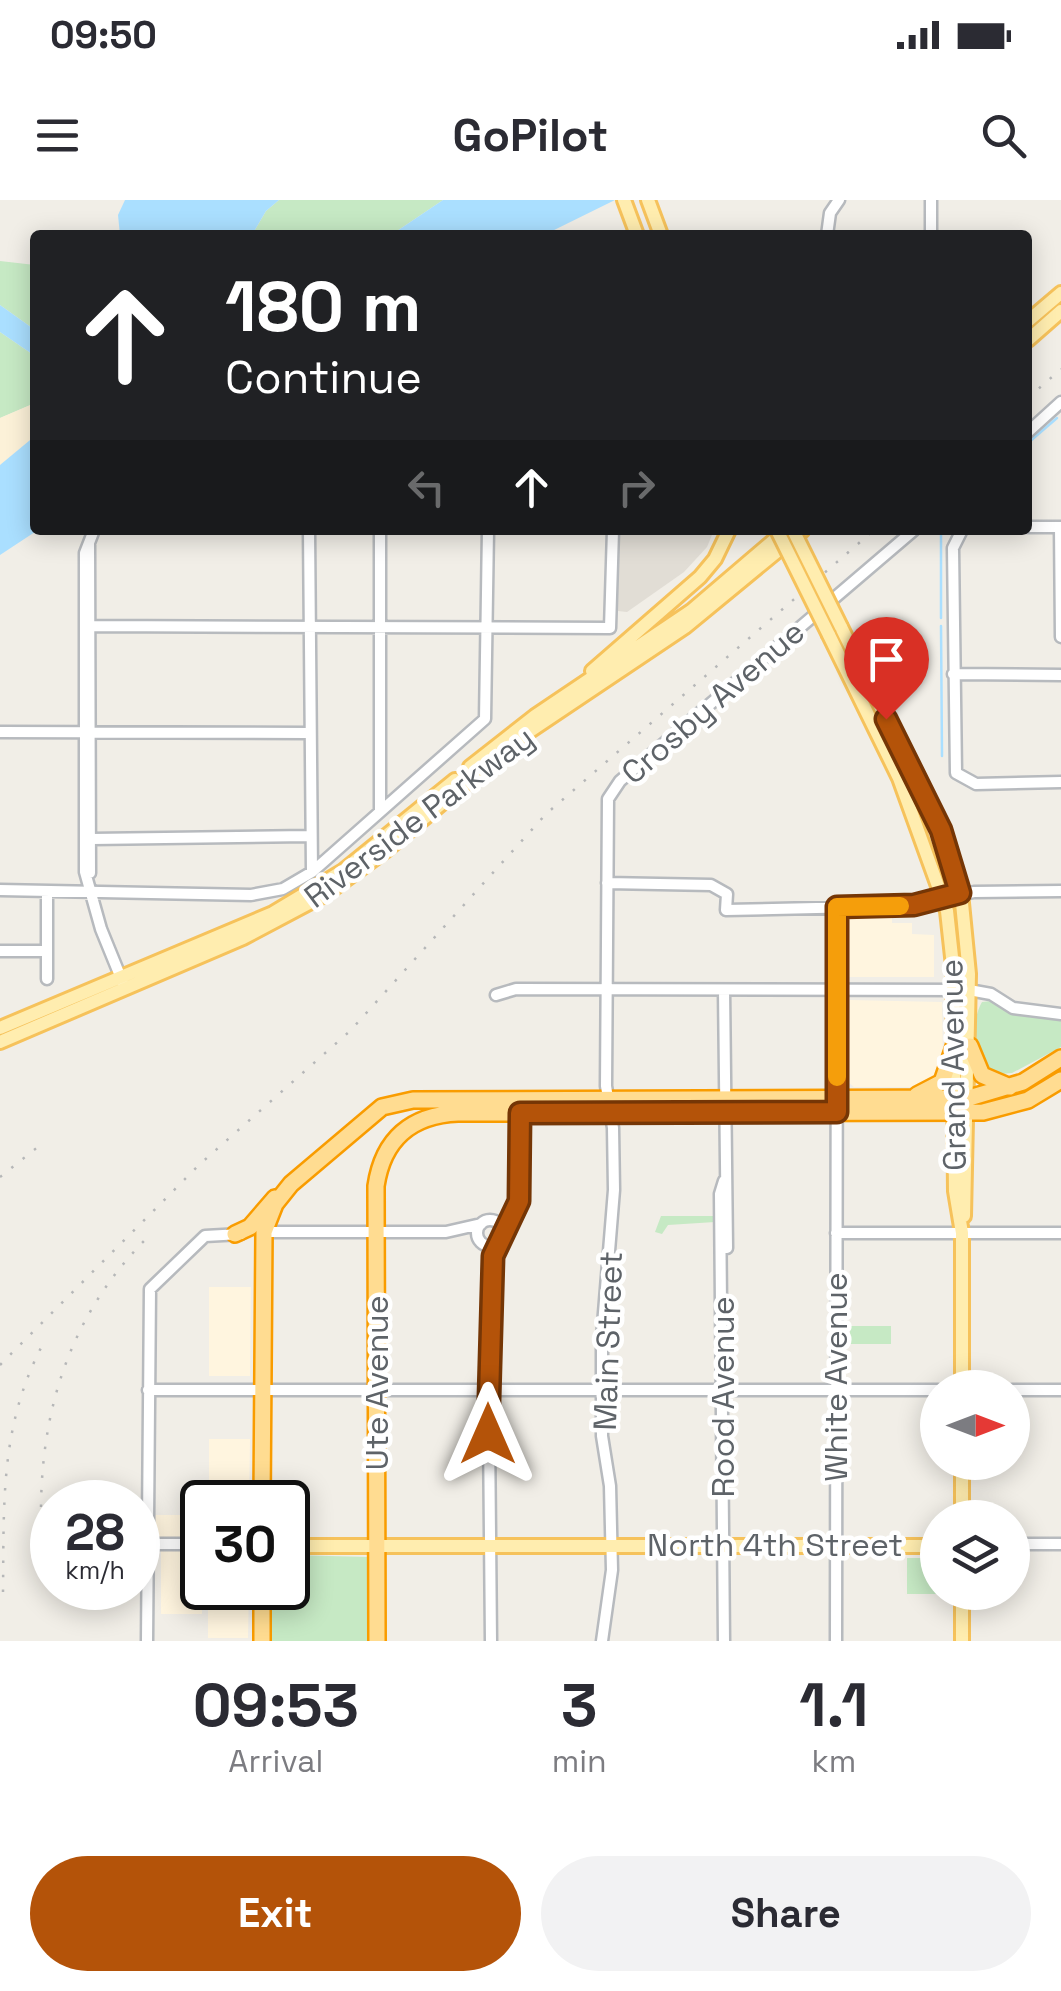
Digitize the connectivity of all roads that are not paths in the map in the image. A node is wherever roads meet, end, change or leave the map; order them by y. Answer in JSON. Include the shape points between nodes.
{"nodes":[{"id":1,"x":624,"y":200,"type":"edge"},
{"id":2,"x":930,"y":200,"type":"edge"},
{"id":3,"x":837,"y":203,"type":"edge"},
{"id":4,"x":649,"y":204,"type":"edge"},
{"id":5,"x":635,"y":230,"type":"edge"},
{"id":6,"x":659,"y":230,"type":"edge"},
{"id":7,"x":828,"y":230,"type":"edge"},
{"id":8,"x":931,"y":230,"type":"edge"},
{"id":9,"x":1061,"y":294,"type":"edge"},
{"id":10,"x":1061,"y":310,"type":"edge"},
{"id":11,"x":1032,"y":317,"type":"edge"},
{"id":12,"x":1032,"y":336,"type":"edge"},
{"id":13,"x":1061,"y":402,"type":"edge"},
{"id":14,"x":1032,"y":428,"type":"edge"},
{"id":15,"x":1032,"y":527,"type":"edge"},
{"id":16,"x":1060,"y":527,"type":"edge"},
{"id":17,"x":92,"y":535,"type":"edge"},
{"id":18,"x":308,"y":535,"type":"edge"},
{"id":19,"x":380,"y":535,"type":"edge"},
{"id":20,"x":488,"y":535,"type":"edge"},
{"id":21,"x":612,"y":535,"type":"edge"},
{"id":22,"x":727,"y":535,"type":"edge"},
{"id":23,"x":780,"y":535,"type":"edge"},
{"id":24,"x":783,"y":535,"type":"edge"},
{"id":25,"x":791,"y":535,"type":"edge"},
{"id":26,"x":797,"y":535,"type":"edge"},
{"id":27,"x":908,"y":535,"type":"edge"},
{"id":28,"x":959,"y":535,"type":"edge"},
{"id":29,"x":90,"y":543,"type":"junction"},
{"id":30,"x":92,"y":626,"type":"junction"},
{"id":31,"x":308,"y":627,"type":"junction"},
{"id":32,"x":380,"y":628,"type":"junction"},
{"id":33,"x":488,"y":628,"type":"junction"},
{"id":34,"x":835,"y":631,"type":"junction"},
{"id":35,"x":1061,"y":637,"type":"edge"},
{"id":36,"x":953,"y":674,"type":"junction"},
{"id":37,"x":1061,"y":675,"type":"edge"},
{"id":38,"x":535,"y":716,"type":"junction"},
{"id":39,"x":0,"y":732,"type":"edge"},
{"id":40,"x":88,"y":732,"type":"junction"},
{"id":41,"x":308,"y":733,"type":"junction"},
{"id":42,"x":1061,"y":782,"type":"edge"},
{"id":43,"x":608,"y":799,"type":"joint"},
{"id":44,"x":380,"y":811,"type":"junction"},
{"id":45,"x":308,"y":836,"type":"junction"},
{"id":46,"x":92,"y":840,"type":"junction"},
{"id":47,"x":312,"y":872,"type":"junction"},
{"id":48,"x":606,"y":883,"type":"junction"},
{"id":49,"x":89,"y":889,"type":"junction"},
{"id":50,"x":0,"y":890,"type":"edge"},
{"id":51,"x":1061,"y":891,"type":"edge"},
{"id":52,"x":47,"y":893,"type":"junction"},
{"id":53,"x":960,"y":893,"type":"junction"},
{"id":54,"x":944,"y":898,"type":"junction"},
{"id":55,"x":837,"y":907,"type":"junction"},
{"id":56,"x":47,"y":950,"type":"junction"},
{"id":57,"x":0,"y":952,"type":"edge"},
{"id":58,"x":47,"y":979,"type":"dead end"},
{"id":59,"x":123,"y":983,"type":"junction"},
{"id":60,"x":606,"y":990,"type":"junction"},
{"id":61,"x":724,"y":990,"type":"junction"},
{"id":62,"x":954,"y":990,"type":"junction"},
{"id":63,"x":969,"y":990,"type":"junction"},
{"id":64,"x":837,"y":991,"type":"junction"},
{"id":65,"x":496,"y":995,"type":"dead end"},
{"id":66,"x":1061,"y":1014,"type":"edge"},
{"id":67,"x":0,"y":1028,"type":"edge"},
{"id":68,"x":0,"y":1042,"type":"edge"},
{"id":69,"x":962,"y":1046,"type":"junction"},
{"id":70,"x":1059,"y":1070,"type":"edge"},
{"id":71,"x":1010,"y":1087,"type":"junction"},
{"id":72,"x":909,"y":1098,"type":"junction"},
{"id":73,"x":837,"y":1105,"type":"junction"},
{"id":74,"x":962,"y":1105,"type":"junction"},
{"id":75,"x":723,"y":1106,"type":"junction"},
{"id":76,"x":610,"y":1107,"type":"junction"},
{"id":77,"x":520,"y":1113,"type":"junction"},
{"id":78,"x":282,"y":1194,"type":"junction"},
{"id":79,"x":512,"y":1214,"type":"junction"},
{"id":80,"x":486,"y":1222,"type":"junction"},
{"id":81,"x":264,"y":1232,"type":"junction"},
{"id":82,"x":377,"y":1232,"type":"junction"},
{"id":83,"x":446,"y":1232,"type":"junction"},
{"id":84,"x":836,"y":1233,"type":"junction"},
{"id":85,"x":962,"y":1233,"type":"junction"},
{"id":86,"x":1061,"y":1233,"type":"edge"},
{"id":87,"x":234,"y":1234,"type":"junction"},
{"id":88,"x":501,"y":1239,"type":"junction"},
{"id":89,"x":483,"y":1243,"type":"junction"},
{"id":90,"x":491,"y":1287,"type":"junction"},
{"id":91,"x":962,"y":1370,"type":"edge"},
{"id":92,"x":377,"y":1389,"type":"junction"},
{"id":93,"x":488,"y":1389,"type":"junction"},
{"id":94,"x":723,"y":1389,"type":"junction"},
{"id":95,"x":148,"y":1390,"type":"junction"},
{"id":96,"x":263,"y":1390,"type":"junction"},
{"id":97,"x":836,"y":1390,"type":"junction"},
{"id":98,"x":920,"y":1390,"type":"edge"},
{"id":99,"x":1030,"y":1390,"type":"edge"},
{"id":100,"x":1061,"y":1390,"type":"edge"},
{"id":101,"x":602,"y":1391,"type":"junction"},
{"id":102,"x":145,"y":1480,"type":"edge"},
{"id":103,"x":262,"y":1480,"type":"edge"},
{"id":104,"x":376,"y":1544,"type":"junction"},
{"id":105,"x":491,"y":1544,"type":"junction"},
{"id":106,"x":612,"y":1544,"type":"junction"},
{"id":107,"x":723,"y":1544,"type":"junction"},
{"id":108,"x":1030,"y":1544,"type":"edge"},
{"id":109,"x":1061,"y":1544,"type":"edge"},
{"id":110,"x":836,"y":1545,"type":"junction"},
{"id":111,"x":310,"y":1546,"type":"edge"},
{"id":112,"x":920,"y":1546,"type":"edge"},
{"id":113,"x":146,"y":1610,"type":"edge"},
{"id":114,"x":262,"y":1610,"type":"edge"},
{"id":115,"x":962,"y":1610,"type":"edge"},
{"id":116,"x":147,"y":1641,"type":"edge"},
{"id":117,"x":262,"y":1641,"type":"edge"},
{"id":118,"x":377,"y":1641,"type":"edge"},
{"id":119,"x":491,"y":1641,"type":"edge"},
{"id":120,"x":602,"y":1641,"type":"edge"},
{"id":121,"x":724,"y":1641,"type":"edge"},
{"id":122,"x":836,"y":1641,"type":"edge"},
{"id":123,"x":962,"y":1641,"type":"edge"}],
"edges":[{"from":1,"to":5,"type":"main road"},
{"from":2,"to":8,"type":"street"},
{"from":3,"to":7,"type":"street"},
{"from":4,"to":6,"type":"main road"},
{"from":9,"to":11,"type":"main road"},
{"from":10,"to":12,"type":"main road"},
{"from":13,"to":14,"type":"street"},
{"from":15,"to":16,"type":"street"},
{"from":16,"to":35,"type":"street"},
{"from":17,"to":29,"type":"street"},
{"from":18,"to":31,"type":"street"},
{"from":19,"to":32,"type":"street"},
{"from":20,"to":33,"type":"street"},
{"from":21,"to":33,"type":"street","via":[[610,628]]},
{"from":22,"to":38,"type":"main road","via":[[700,577]]},
{"from":23,"to":34,"type":"main road","bridge":true},
{"from":24,"to":38,"type":"main road","name":"Riverside Parkway","via":[[648,644]]},
{"from":25,"to":34,"type":"main road","bridge":true},
{"from":26,"to":59,"type":"main road","name":"Riverside Parkway","via":[[666,642],[503,751],[345,881],[258,931]]},
{"from":27,"to":43,"type":"street","name":"Crosby Avenue","via":[[620,781]]},
{"from":28,"to":36,"type":"street","via":[[953,548]]},
{"from":29,"to":30,"type":"street"},
{"from":29,"to":40,"type":"street"},
{"from":30,"to":31,"type":"street"},
{"from":30,"to":40,"type":"street"},
{"from":31,"to":32,"type":"street"},
{"from":31,"to":41,"type":"street"},
{"from":32,"to":33,"type":"street"},
{"from":32,"to":44,"type":"street"},
{"from":33,"to":44,"type":"street","via":[[487,715]]},
{"from":34,"to":53,"type":"main road","via":[[941,830]]},
{"from":34,"to":54,"type":"main road","name":"Grand Avenue"},
{"from":36,"to":37,"type":"street"},
{"from":36,"to":42,"type":"street","via":[[954,768],[962,780]]},
{"from":38,"to":59,"type":"main road","name":"Riverside Parkway","via":[[375,848],[307,895]]},
{"from":39,"to":40,"type":"street"},
{"from":40,"to":41,"type":"street"},
{"from":40,"to":46,"type":"street"},
{"from":40,"to":49,"type":"street"},
{"from":41,"to":45,"type":"street"},
{"from":43,"to":48,"type":"street","name":"Main Street"},
{"from":44,"to":47,"type":"street"},
{"from":45,"to":46,"type":"street"},
{"from":45,"to":47,"type":"street"},
{"from":46,"to":49,"type":"street"},
{"from":47,"to":49,"type":"street","via":[[268,894]]},
{"from":48,"to":55,"type":"street","via":[[712,885],[727,894],[726,910]]},
{"from":48,"to":60,"type":"street","name":"Main Street"},
{"from":49,"to":52,"type":"street"},
{"from":49,"to":59,"type":"street"},
{"from":50,"to":52,"type":"street"},
{"from":51,"to":53,"type":"street"},
{"from":52,"to":56,"type":"street"},
{"from":53,"to":54,"type":"street"},
{"from":53,"to":63,"type":"main road"},
{"from":54,"to":55,"type":"street"},
{"from":54,"to":62,"type":"main road","name":"Grand Avenue"},
{"from":55,"to":64,"type":"street","name":"White Avenue"},
{"from":56,"to":57,"type":"street"},
{"from":56,"to":58,"type":"street"},
{"from":59,"to":67,"type":"main road","name":"Riverside Parkway"},
{"from":59,"to":68,"type":"main road","name":"Riverside Parkway"},
{"from":60,"to":61,"type":"street"},
{"from":60,"to":65,"type":"street","via":[[516,989]]},
{"from":60,"to":76,"type":"street","name":"Main Street"},
{"from":61,"to":64,"type":"street"},
{"from":61,"to":75,"type":"street","name":"Rood Avenue"},
{"from":62,"to":63,"type":"street"},
{"from":62,"to":64,"type":"street"},
{"from":62,"to":69,"type":"main road","name":"Grand Avenue"},
{"from":63,"to":66,"type":"street","via":[[1013,1008]]},
{"from":63,"to":69,"type":"main road"},
{"from":64,"to":73,"type":"street","name":"White Avenue"},
{"from":69,"to":71,"type":"highway","via":[[982,1075]]},
{"from":69,"to":72,"type":"highway","via":[[942,1082]]},
{"from":69,"to":74,"type":"main road","name":"Grand Avenue"},
{"from":70,"to":71,"type":"highway"},
{"from":70,"to":74,"type":"highway","via":[[1015,1104]]},
{"from":71,"to":74,"type":"highway"},
{"from":72,"to":73,"type":"highway"},
{"from":72,"to":74,"type":"highway"},
{"from":73,"to":74,"type":"highway"},
{"from":73,"to":75,"type":"highway"},
{"from":73,"to":84,"type":"street","name":"White Avenue"},
{"from":74,"to":85,"type":"main road","name":"Grand Avenue","via":[[955,1191]]},
{"from":75,"to":76,"type":"highway"},
{"from":75,"to":94,"type":"street","name":"Rood Avenue"},
{"from":76,"to":77,"type":"highway"},
{"from":76,"to":78,"type":"highway","via":[[392,1103]]},
{"from":76,"to":101,"type":"street","name":"Main Street","via":[[614,1210]]},
{"from":77,"to":79,"type":"street","via":[[520,1192]]},
{"from":77,"to":82,"type":"highway","name":"Ute Avenue","via":[[440,1114],[400,1132],[378,1170]]},
{"from":78,"to":81,"type":"highway"},
{"from":78,"to":87,"type":"highway"},
{"from":79,"to":80,"type":"street"},
{"from":79,"to":88,"type":"street"},
{"from":80,"to":83,"type":"street"},
{"from":80,"to":88,"type":"street","via":[[501,1225]]},
{"from":80,"to":89,"type":"street","via":[[478,1233]]},
{"from":81,"to":82,"type":"street"},
{"from":81,"to":87,"type":"street"},
{"from":81,"to":96,"type":"highway"},
{"from":82,"to":83,"type":"street"},
{"from":82,"to":92,"type":"highway","name":"Ute Avenue"},
{"from":83,"to":89,"type":"street"},
{"from":84,"to":85,"type":"street"},
{"from":84,"to":97,"type":"street","name":"White Avenue"},
{"from":85,"to":86,"type":"street"},
{"from":85,"to":91,"type":"main road","name":"Grand Avenue"},
{"from":87,"to":95,"type":"street","via":[[210,1234],[150,1289]]},
{"from":88,"to":89,"type":"street"},
{"from":88,"to":90,"type":"street"},
{"from":89,"to":90,"type":"street"},
{"from":90,"to":93,"type":"street"},
{"from":92,"to":93,"type":"street"},
{"from":92,"to":96,"type":"street"},
{"from":92,"to":104,"type":"highway","name":"Ute Avenue"},
{"from":93,"to":101,"type":"street"},
{"from":93,"to":105,"type":"street"},
{"from":94,"to":97,"type":"street"},
{"from":94,"to":101,"type":"street"},
{"from":94,"to":107,"type":"street","name":"Rood Avenue"},
{"from":95,"to":96,"type":"street"},
{"from":95,"to":102,"type":"street"},
{"from":96,"to":103,"type":"highway"},
{"from":97,"to":98,"type":"street"},
{"from":97,"to":110,"type":"street","name":"White Avenue"},
{"from":99,"to":100,"type":"street"},
{"from":101,"to":106,"type":"street","name":"Main Street"},
{"from":104,"to":105,"type":"main road","name":"North 4th Street"},
{"from":104,"to":111,"type":"main road","name":"North 4th Street"},
{"from":104,"to":118,"type":"highway","name":"Ute Avenue"},
{"from":105,"to":106,"type":"main road","name":"North 4th Street"},
{"from":105,"to":119,"type":"street"},
{"from":106,"to":107,"type":"main road","name":"North 4th Street"},
{"from":106,"to":120,"type":"street","name":"Main Street"},
{"from":107,"to":110,"type":"main road","name":"North 4th Street"},
{"from":107,"to":121,"type":"street","name":"Rood Avenue"},
{"from":108,"to":109,"type":"street"},
{"from":110,"to":112,"type":"main road","name":"North 4th Street"},
{"from":110,"to":122,"type":"street","name":"White Avenue"},
{"from":113,"to":116,"type":"street"},
{"from":114,"to":117,"type":"highway"},
{"from":115,"to":123,"type":"main road"}]}
